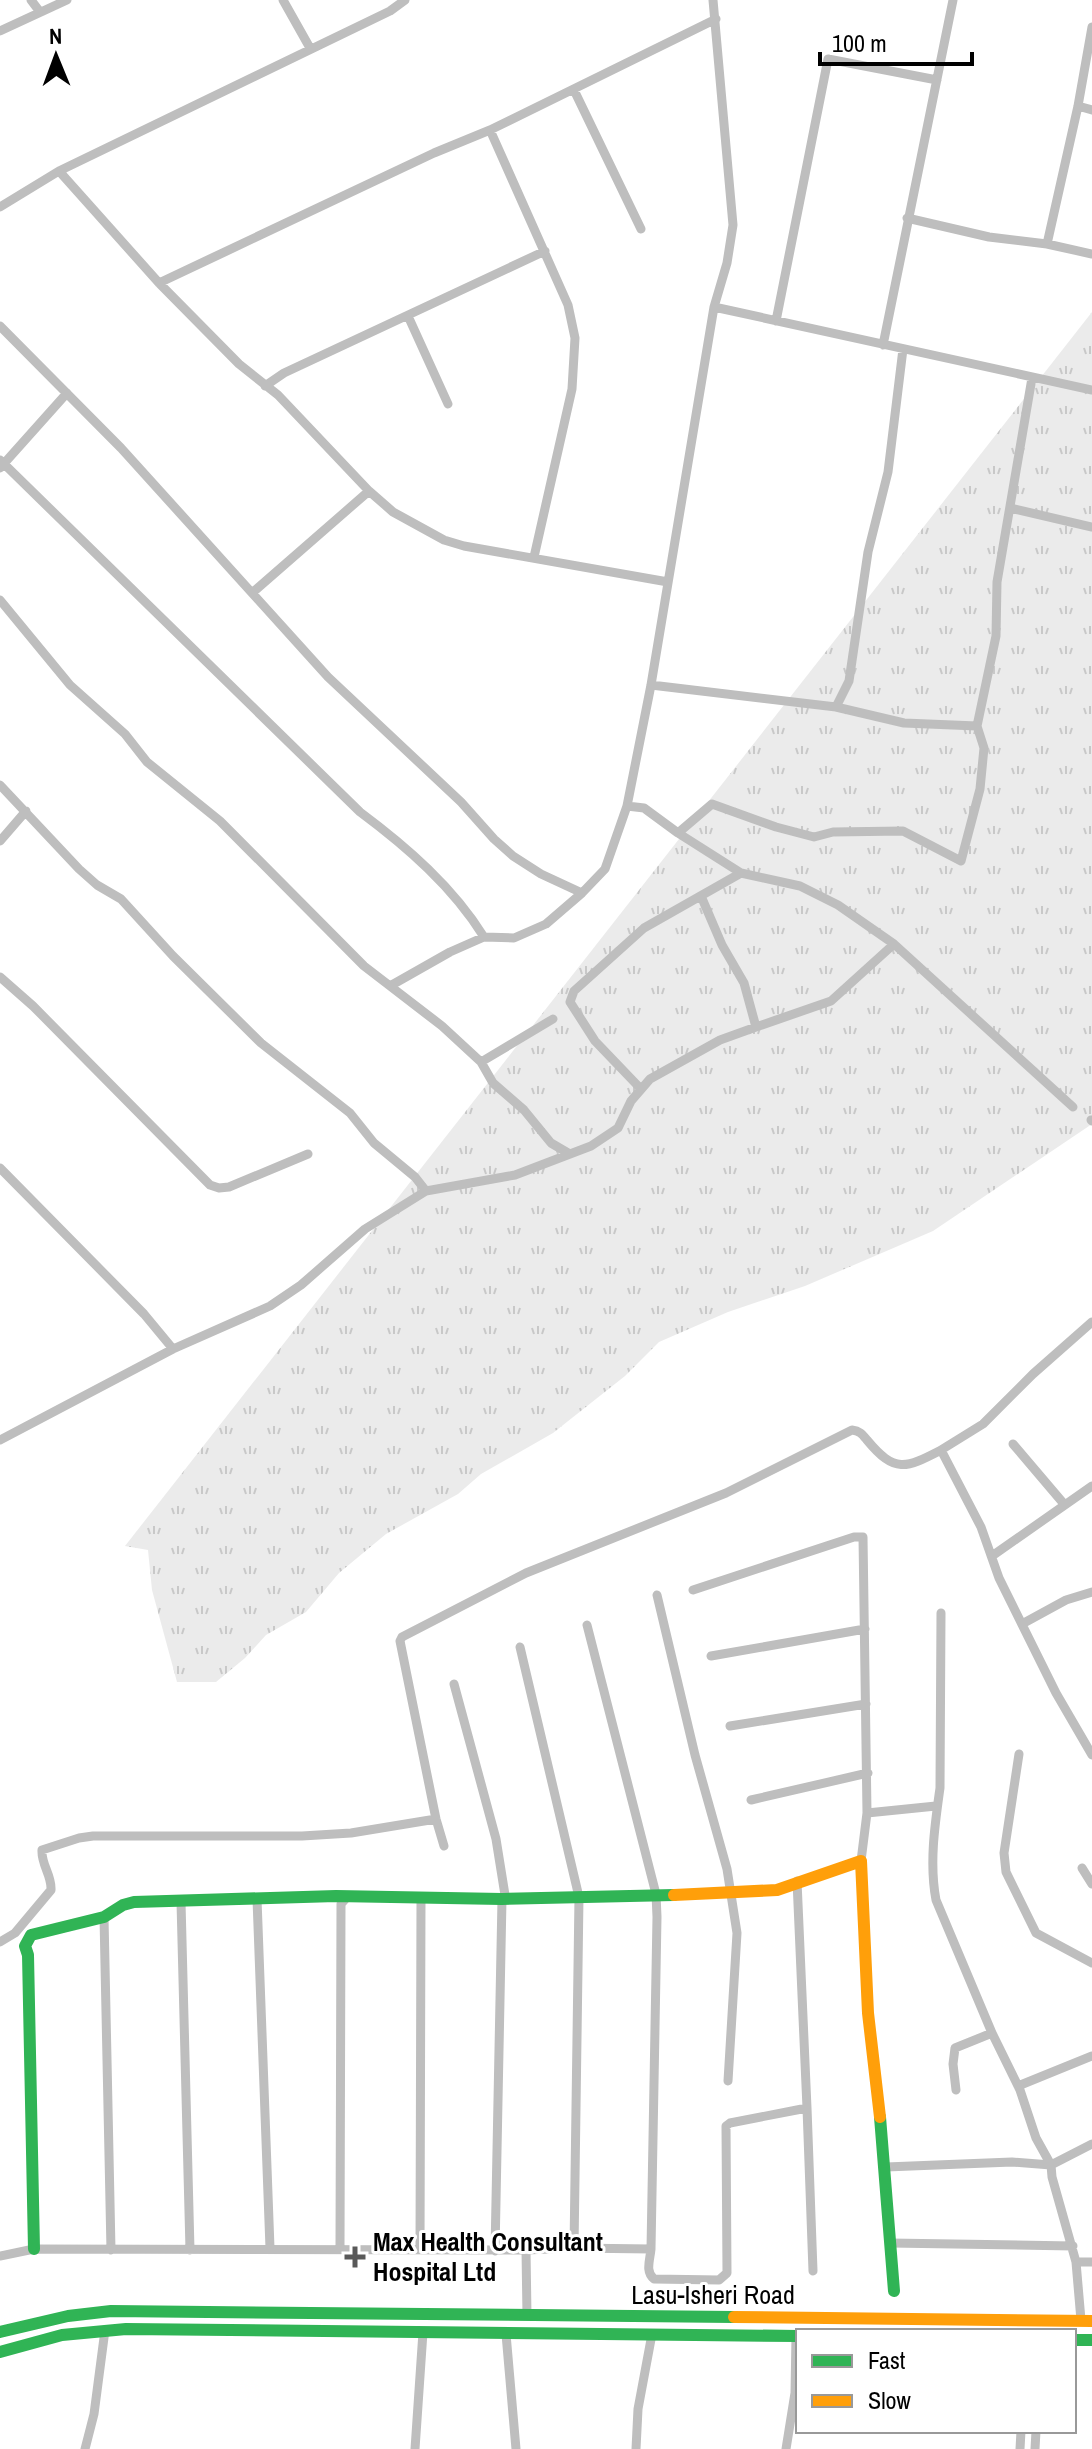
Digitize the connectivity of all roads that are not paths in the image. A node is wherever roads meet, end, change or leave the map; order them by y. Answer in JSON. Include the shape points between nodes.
{"nodes":[{"id":1,"x":31,"y":0,"type":"edge"},
{"id":2,"x":67,"y":0,"type":"edge"},
{"id":3,"x":283,"y":0,"type":"edge"},
{"id":4,"x":713,"y":0,"type":"edge"},
{"id":5,"x":953,"y":0,"type":"edge"},
{"id":6,"x":406,"y":1,"type":"edge"},
{"id":7,"x":40,"y":12,"type":"junction"},
{"id":8,"x":716,"y":19,"type":"junction"},
{"id":9,"x":1092,"y":27,"type":"edge"},
{"id":10,"x":0,"y":31,"type":"edge"},
{"id":11,"x":310,"y":48,"type":"junction"},
{"id":12,"x":937,"y":80,"type":"junction"},
{"id":13,"x":574,"y":90,"type":"junction"},
{"id":14,"x":1078,"y":106,"type":"junction"},
{"id":15,"x":1092,"y":110,"type":"edge"},
{"id":16,"x":490,"y":130,"type":"junction"},
{"id":17,"x":59,"y":171,"type":"junction"},
{"id":18,"x":0,"y":207,"type":"edge"},
{"id":19,"x":907,"y":218,"type":"junction"},
{"id":20,"x":641,"y":229,"type":"dead end"},
{"id":21,"x":1047,"y":244,"type":"junction"},
{"id":22,"x":545,"y":251,"type":"junction"},
{"id":23,"x":1092,"y":254,"type":"edge"},
{"id":24,"x":159,"y":283,"type":"junction"},
{"id":25,"x":714,"y":307,"type":"junction"},
{"id":26,"x":408,"y":316,"type":"junction"},
{"id":27,"x":776,"y":321,"type":"junction"},
{"id":28,"x":0,"y":326,"type":"edge"},
{"id":29,"x":883,"y":345,"type":"junction"},
{"id":30,"x":903,"y":349,"type":"junction"},
{"id":31,"x":1032,"y":378,"type":"junction"},
{"id":32,"x":265,"y":386,"type":"junction"},
{"id":33,"x":1092,"y":390,"type":"edge"},
{"id":34,"x":67,"y":393,"type":"junction"},
{"id":35,"x":448,"y":404,"type":"dead end"},
{"id":36,"x":1,"y":464,"type":"edge"},
{"id":37,"x":369,"y":491,"type":"junction"},
{"id":38,"x":1010,"y":508,"type":"junction"},
{"id":39,"x":1092,"y":527,"type":"edge"},
{"id":40,"x":534,"y":557,"type":"junction"},
{"id":41,"x":668,"y":582,"type":"junction"},
{"id":42,"x":252,"y":593,"type":"junction"},
{"id":43,"x":0,"y":600,"type":"edge"},
{"id":44,"x":651,"y":685,"type":"junction"},
{"id":45,"x":836,"y":707,"type":"junction"},
{"id":46,"x":977,"y":726,"type":"junction"},
{"id":47,"x":0,"y":785,"type":"edge"},
{"id":48,"x":627,"y":806,"type":"junction"},
{"id":49,"x":26,"y":811,"type":"junction"},
{"id":50,"x":678,"y":833,"type":"junction"},
{"id":51,"x":0,"y":841,"type":"edge"},
{"id":52,"x":741,"y":873,"type":"junction"},
{"id":53,"x":582,"y":893,"type":"junction"},
{"id":54,"x":701,"y":896,"type":"junction"},
{"id":55,"x":484,"y":937,"type":"junction"},
{"id":56,"x":894,"y":944,"type":"junction"},
{"id":57,"x":0,"y":977,"type":"edge"},
{"id":58,"x":390,"y":986,"type":"junction"},
{"id":59,"x":553,"y":1019,"type":"dead end"},
{"id":60,"x":756,"y":1027,"type":"junction"},
{"id":61,"x":481,"y":1062,"type":"junction"},
{"id":62,"x":640,"y":1088,"type":"junction"},
{"id":63,"x":1073,"y":1107,"type":"dead end"},
{"id":64,"x":568,"y":1153,"type":"junction"},
{"id":65,"x":308,"y":1154,"type":"dead end"},
{"id":66,"x":0,"y":1168,"type":"edge"},
{"id":67,"x":426,"y":1191,"type":"junction"},
{"id":68,"x":1092,"y":1322,"type":"edge"},
{"id":69,"x":173,"y":1349,"type":"junction"},
{"id":70,"x":0,"y":1440,"type":"edge"},
{"id":71,"x":1013,"y":1444,"type":"dead end"},
{"id":72,"x":941,"y":1450,"type":"junction"},
{"id":73,"x":1092,"y":1486,"type":"edge"},
{"id":74,"x":1064,"y":1504,"type":"junction"},
{"id":75,"x":992,"y":1556,"type":"junction"},
{"id":76,"x":693,"y":1590,"type":"dead end"},
{"id":77,"x":1092,"y":1592,"type":"edge"},
{"id":78,"x":657,"y":1595,"type":"dead end"},
{"id":79,"x":941,"y":1613,"type":"dead end"},
{"id":80,"x":1022,"y":1624,"type":"junction"},
{"id":81,"x":587,"y":1625,"type":"dead end"},
{"id":82,"x":865,"y":1629,"type":"junction"},
{"id":83,"x":520,"y":1647,"type":"dead end"},
{"id":84,"x":711,"y":1656,"type":"dead end"},
{"id":85,"x":454,"y":1684,"type":"dead end"},
{"id":86,"x":866,"y":1704,"type":"junction"},
{"id":87,"x":730,"y":1726,"type":"dead end"},
{"id":88,"x":1019,"y":1754,"type":"dead end"},
{"id":89,"x":1092,"y":1755,"type":"edge"},
{"id":90,"x":868,"y":1773,"type":"junction"},
{"id":91,"x":751,"y":1800,"type":"dead end"},
{"id":92,"x":936,"y":1806,"type":"junction"},
{"id":93,"x":867,"y":1813,"type":"junction"},
{"id":94,"x":436,"y":1819,"type":"junction"},
{"id":95,"x":444,"y":1846,"type":"dead end"},
{"id":96,"x":861,"y":1861,"type":"junction"},
{"id":97,"x":1082,"y":1868,"type":"dead end"},
{"id":98,"x":797,"y":1881,"type":"junction"},
{"id":99,"x":1092,"y":1884,"type":"edge"},
{"id":100,"x":656,"y":1894,"type":"junction"},
{"id":101,"x":731,"y":1894,"type":"junction"},
{"id":102,"x":347,"y":1897,"type":"junction"},
{"id":103,"x":579,"y":1897,"type":"junction"},
{"id":104,"x":421,"y":1898,"type":"junction"},
{"id":105,"x":257,"y":1899,"type":"junction"},
{"id":106,"x":506,"y":1899,"type":"junction"},
{"id":107,"x":181,"y":1902,"type":"junction"},
{"id":108,"x":104,"y":1917,"type":"junction"},
{"id":109,"x":0,"y":1942,"type":"edge"},
{"id":110,"x":1092,"y":1963,"type":"edge"},
{"id":111,"x":992,"y":2033,"type":"junction"},
{"id":112,"x":1092,"y":2056,"type":"edge"},
{"id":113,"x":728,"y":2081,"type":"dead end"},
{"id":114,"x":1018,"y":2086,"type":"junction"},
{"id":115,"x":956,"y":2090,"type":"dead end"},
{"id":116,"x":807,"y":2108,"type":"junction"},
{"id":117,"x":1092,"y":2144,"type":"edge"},
{"id":118,"x":1051,"y":2165,"type":"junction"},
{"id":119,"x":886,"y":2167,"type":"junction"},
{"id":120,"x":890,"y":2243,"type":"junction"},
{"id":121,"x":1073,"y":2246,"type":"junction"},
{"id":122,"x":270,"y":2248,"type":"junction"},
{"id":123,"x":574,"y":2248,"type":"junction"},
{"id":124,"x":34,"y":2249,"type":"junction"},
{"id":125,"x":340,"y":2249,"type":"junction"},
{"id":126,"x":651,"y":2249,"type":"junction"},
{"id":127,"x":111,"y":2250,"type":"junction"},
{"id":128,"x":190,"y":2250,"type":"junction"},
{"id":129,"x":420,"y":2250,"type":"junction"},
{"id":130,"x":526,"y":2250,"type":"junction"},
{"id":131,"x":495,"y":2251,"type":"junction"},
{"id":132,"x":0,"y":2256,"type":"edge"},
{"id":133,"x":1076,"y":2262,"type":"junction"},
{"id":134,"x":1092,"y":2262,"type":"edge"},
{"id":135,"x":813,"y":2271,"type":"dead end"},
{"id":136,"x":894,"y":2291,"type":"dead end"},
{"id":137,"x":280,"y":2313,"type":"junction"},
{"id":138,"x":527,"y":2315,"type":"junction"},
{"id":139,"x":715,"y":2316,"type":"junction"},
{"id":140,"x":1087,"y":2320,"type":"edge"},
{"id":141,"x":105,"y":2330,"type":"junction"},
{"id":142,"x":280,"y":2330,"type":"junction"},
{"id":143,"x":0,"y":2332,"type":"edge"},
{"id":144,"x":423,"y":2332,"type":"junction"},
{"id":145,"x":506,"y":2334,"type":"junction"},
{"id":146,"x":652,"y":2334,"type":"junction"},
{"id":147,"x":713,"y":2335,"type":"junction"},
{"id":148,"x":796,"y":2336,"type":"edge"},
{"id":149,"x":0,"y":2352,"type":"edge"},
{"id":150,"x":796,"y":2364,"type":"edge"},
{"id":151,"x":85,"y":2449,"type":"edge"},
{"id":152,"x":415,"y":2449,"type":"edge"},
{"id":153,"x":516,"y":2449,"type":"edge"},
{"id":154,"x":636,"y":2449,"type":"edge"},
{"id":155,"x":786,"y":2449,"type":"edge"}],
"edges":[{"from":1,"to":7,"type":"street"},
{"from":2,"to":7,"type":"street"},
{"from":3,"to":11,"type":"street"},
{"from":4,"to":8,"type":"street"},
{"from":5,"to":12,"type":"street"},
{"from":6,"to":11,"type":"street"},
{"from":7,"to":10,"type":"street"},
{"from":8,"to":13,"type":"street"},
{"from":8,"to":25,"type":"street","via":[[733,225]]},
{"from":9,"to":14,"type":"street"},
{"from":11,"to":17,"type":"street"},
{"from":12,"to":19,"type":"street"},
{"from":12,"to":27,"type":"street","via":[[828,59]]},
{"from":13,"to":16,"type":"street"},
{"from":13,"to":20,"type":"street"},
{"from":14,"to":15,"type":"street"},
{"from":14,"to":21,"type":"street"},
{"from":16,"to":22,"type":"street"},
{"from":16,"to":24,"type":"street"},
{"from":17,"to":18,"type":"street"},
{"from":17,"to":24,"type":"street"},
{"from":19,"to":21,"type":"street"},
{"from":19,"to":29,"type":"street"},
{"from":21,"to":23,"type":"street"},
{"from":22,"to":26,"type":"street"},
{"from":22,"to":40,"type":"street","via":[[568,305],[575,338],[572,389]]},
{"from":24,"to":32,"type":"street"},
{"from":25,"to":27,"type":"street"},
{"from":25,"to":41,"type":"street"},
{"from":26,"to":32,"type":"street"},
{"from":26,"to":35,"type":"street"},
{"from":27,"to":29,"type":"street"},
{"from":28,"to":34,"type":"street"},
{"from":29,"to":30,"type":"street"},
{"from":30,"to":31,"type":"street"},
{"from":30,"to":45,"type":"street","via":[[888,472],[868,552],[849,681]]},
{"from":31,"to":33,"type":"street"},
{"from":31,"to":38,"type":"street"},
{"from":32,"to":37,"type":"street"},
{"from":34,"to":36,"type":"street"},
{"from":34,"to":42,"type":"street"},
{"from":36,"to":55,"type":"street","via":[[360,812],[458,898]]},
{"from":37,"to":40,"type":"street","via":[[393,512],[444,540]]},
{"from":37,"to":42,"type":"street"},
{"from":38,"to":39,"type":"street"},
{"from":38,"to":46,"type":"street","via":[[995,592],[996,636]]},
{"from":40,"to":41,"type":"street"},
{"from":41,"to":44,"type":"street"},
{"from":42,"to":53,"type":"street","via":[[328,677],[513,856]]},
{"from":43,"to":58,"type":"street","via":[[70,685],[125,734],[147,762],[220,821]]},
{"from":44,"to":45,"type":"street"},
{"from":44,"to":48,"type":"street"},
{"from":45,"to":46,"type":"street","via":[[904,723]]},
{"from":46,"to":50,"type":"street","via":[[984,748],[980,789],[961,861],[903,831],[814,837],[712,804]]},
{"from":47,"to":49,"type":"street"},
{"from":48,"to":50,"type":"street","via":[[644,808]]},
{"from":48,"to":53,"type":"street","via":[[605,869]]},
{"from":49,"to":51,"type":"street"},
{"from":49,"to":67,"type":"street","via":[[79,869],[121,899],[261,1043],[350,1113]]},
{"from":50,"to":52,"type":"street"},
{"from":52,"to":54,"type":"street"},
{"from":52,"to":56,"type":"street","via":[[811,890]]},
{"from":53,"to":55,"type":"street","via":[[546,924],[514,938]]},
{"from":54,"to":60,"type":"street","via":[[744,983]]},
{"from":54,"to":62,"type":"street","via":[[644,928],[574,991],[570,1002],[595,1041]]},
{"from":55,"to":58,"type":"street"},
{"from":56,"to":60,"type":"street","via":[[831,1001]]},
{"from":56,"to":63,"type":"street"},
{"from":57,"to":65,"type":"street","via":[[210,1185],[229,1187]]},
{"from":58,"to":61,"type":"street"},
{"from":59,"to":61,"type":"street"},
{"from":60,"to":62,"type":"street","via":[[720,1040]]},
{"from":61,"to":64,"type":"street","via":[[493,1083],[551,1143]]},
{"from":62,"to":64,"type":"street","via":[[618,1128],[591,1146]]},
{"from":64,"to":67,"type":"street","via":[[515,1175]]},
{"from":66,"to":69,"type":"street"},
{"from":67,"to":69,"type":"street","via":[[365,1229],[270,1306]]},
{"from":68,"to":72,"type":"street","via":[[983,1424]]},
{"from":69,"to":70,"type":"street"},
{"from":71,"to":74,"type":"street"},
{"from":72,"to":75,"type":"street"},
{"from":72,"to":94,"type":"street","via":[[908,1466],[898,1465],[852,1430],[726,1493],[526,1573],[402,1637]]},
{"from":73,"to":74,"type":"street"},
{"from":74,"to":75,"type":"street"},
{"from":75,"to":80,"type":"street"},
{"from":76,"to":82,"type":"street","via":[[859,1536],[864,1542]]},
{"from":77,"to":80,"type":"street"},
{"from":78,"to":101,"type":"street"},
{"from":79,"to":92,"type":"street"},
{"from":80,"to":89,"type":"street"},
{"from":81,"to":100,"type":"street"},
{"from":82,"to":84,"type":"street"},
{"from":82,"to":86,"type":"street"},
{"from":83,"to":103,"type":"street"},
{"from":85,"to":106,"type":"street","via":[[496,1839]]},
{"from":86,"to":87,"type":"street"},
{"from":86,"to":90,"type":"street"},
{"from":88,"to":110,"type":"street","via":[[1004,1853],[1006,1872],[1036,1933]]},
{"from":90,"to":91,"type":"street"},
{"from":90,"to":93,"type":"street"},
{"from":92,"to":93,"type":"street"},
{"from":92,"to":111,"type":"street","via":[[936,1900]]},
{"from":93,"to":96,"type":"street"},
{"from":94,"to":95,"type":"street"},
{"from":94,"to":109,"type":"street","via":[[314,1835],[79,1838],[42,1850],[51,1890],[15,1933]]},
{"from":96,"to":98,"type":"main road"},
{"from":96,"to":119,"type":"main road","via":[[868,2013]]},
{"from":97,"to":99,"type":"street"},
{"from":98,"to":101,"type":"main road","via":[[777,1890]]},
{"from":98,"to":116,"type":"street"},
{"from":100,"to":101,"type":"main road"},
{"from":100,"to":103,"type":"main road"},
{"from":100,"to":126,"type":"street"},
{"from":101,"to":113,"type":"street","via":[[737,1933]]},
{"from":102,"to":104,"type":"main road"},
{"from":102,"to":105,"type":"main road"},
{"from":102,"to":125,"type":"street","via":[[341,1904]]},
{"from":103,"to":106,"type":"main road"},
{"from":103,"to":123,"type":"street"},
{"from":104,"to":106,"type":"main road"},
{"from":104,"to":129,"type":"street"},
{"from":105,"to":107,"type":"main road"},
{"from":105,"to":122,"type":"street"},
{"from":106,"to":131,"type":"street"},
{"from":107,"to":108,"type":"main road","via":[[134,1902]]},
{"from":107,"to":128,"type":"street"},
{"from":108,"to":124,"type":"main road","via":[[31,1935],[25,1946]]},
{"from":108,"to":127,"type":"street"},
{"from":111,"to":114,"type":"street"},
{"from":111,"to":115,"type":"street","via":[[955,2048]]},
{"from":112,"to":114,"type":"street"},
{"from":114,"to":118,"type":"street"},
{"from":116,"to":126,"type":"street","via":[[726,2126],[724,2278],[654,2279],[648,2269]]},
{"from":116,"to":135,"type":"street"},
{"from":117,"to":118,"type":"street"},
{"from":118,"to":119,"type":"street"},
{"from":118,"to":121,"type":"street"},
{"from":119,"to":120,"type":"main road"},
{"from":120,"to":121,"type":"street"},
{"from":120,"to":136,"type":"main road"},
{"from":121,"to":133,"type":"street"},
{"from":122,"to":125,"type":"street"},
{"from":122,"to":128,"type":"street"},
{"from":123,"to":126,"type":"street"},
{"from":123,"to":130,"type":"street"},
{"from":124,"to":127,"type":"street"},
{"from":124,"to":132,"type":"street"},
{"from":125,"to":129,"type":"street"},
{"from":127,"to":128,"type":"street"},
{"from":129,"to":131,"type":"street"},
{"from":130,"to":131,"type":"street"},
{"from":130,"to":138,"type":"street"},
{"from":133,"to":134,"type":"street"},
{"from":133,"to":140,"type":"street"},
{"from":137,"to":138,"type":"main road","name":"Lasu-Isheri Road"},
{"from":137,"to":142,"type":"main road"},
{"from":137,"to":143,"type":"main road","name":"Lasu-Isheri Road","via":[[111,2311]]},
{"from":138,"to":139,"type":"main road","name":"Lasu-Isheri Road"},
{"from":139,"to":140,"type":"main road","name":"Lasu-Isheri Road"},
{"from":139,"to":147,"type":"main road"},
{"from":141,"to":142,"type":"main road","name":"Lasu-Isheri Road"},
{"from":141,"to":149,"type":"main road","name":"Lasu-Isheri Road"},
{"from":141,"to":151,"type":"street"},
{"from":142,"to":144,"type":"main road","name":"Lasu-Isheri Road"},
{"from":144,"to":145,"type":"main road","name":"Lasu-Isheri Road"},
{"from":144,"to":152,"type":"street"},
{"from":145,"to":146,"type":"main road","name":"Lasu-Isheri Road"},
{"from":145,"to":153,"type":"street"},
{"from":146,"to":147,"type":"main road","name":"Lasu-Isheri Road"},
{"from":146,"to":154,"type":"street"},
{"from":147,"to":148,"type":"main road","name":"Lasu-Isheri Road"},
{"from":150,"to":155,"type":"street"}]}
